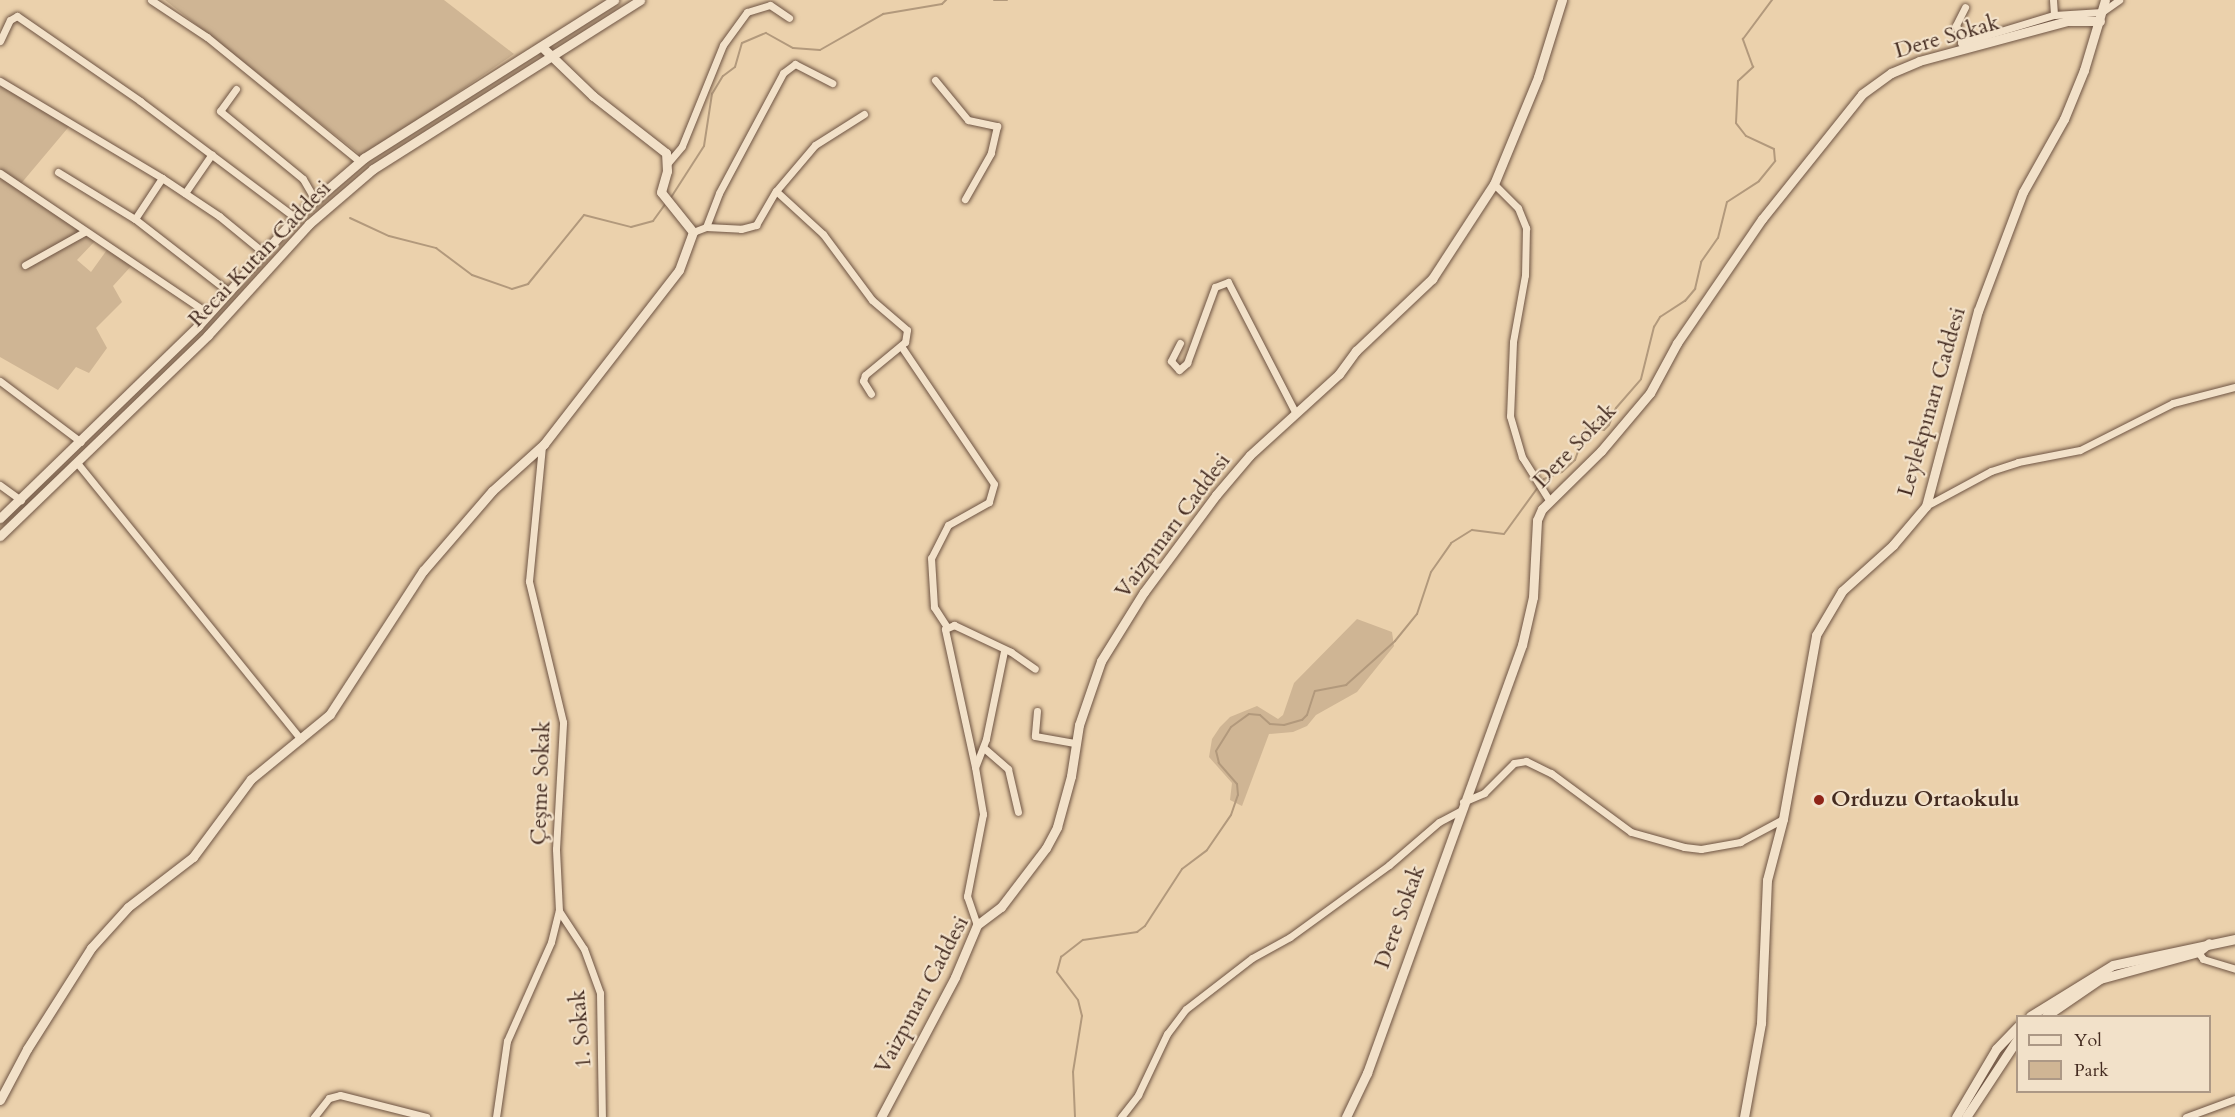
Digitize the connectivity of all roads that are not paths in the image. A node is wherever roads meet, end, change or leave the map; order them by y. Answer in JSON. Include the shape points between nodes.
{"nodes":[{"id":1,"x":151,"y":0,"type":"edge"},
{"id":2,"x":614,"y":0,"type":"edge"},
{"id":3,"x":640,"y":0,"type":"edge"},
{"id":4,"x":1562,"y":0,"type":"edge"},
{"id":5,"x":2053,"y":0,"type":"edge"},
{"id":6,"x":2105,"y":0,"type":"edge"},
{"id":7,"x":2119,"y":0,"type":"edge"},
{"id":8,"x":1965,"y":7,"type":"dead end"},
{"id":9,"x":2054,"y":15,"type":"junction"},
{"id":10,"x":2101,"y":17,"type":"junction"},
{"id":11,"x":789,"y":18,"type":"dead end"},
{"id":12,"x":0,"y":41,"type":"edge"},
{"id":13,"x":542,"y":47,"type":"junction"},
{"id":14,"x":1963,"y":47,"type":"junction"},
{"id":15,"x":552,"y":57,"type":"junction"},
{"id":16,"x":934,"y":80,"type":"dead end"},
{"id":17,"x":0,"y":81,"type":"edge"},
{"id":18,"x":832,"y":83,"type":"dead end"},
{"id":19,"x":237,"y":89,"type":"dead end"},
{"id":20,"x":864,"y":114,"type":"dead end"},
{"id":21,"x":212,"y":154,"type":"junction"},
{"id":22,"x":360,"y":162,"type":"junction"},
{"id":23,"x":667,"y":164,"type":"junction"},
{"id":24,"x":58,"y":172,"type":"dead end"},
{"id":25,"x":0,"y":173,"type":"edge"},
{"id":26,"x":162,"y":178,"type":"junction"},
{"id":27,"x":1494,"y":184,"type":"junction"},
{"id":28,"x":776,"y":191,"type":"junction"},
{"id":29,"x":185,"y":193,"type":"junction"},
{"id":30,"x":965,"y":199,"type":"dead end"},
{"id":31,"x":315,"y":200,"type":"junction"},
{"id":32,"x":296,"y":218,"type":"junction"},
{"id":33,"x":135,"y":219,"type":"junction"},
{"id":34,"x":706,"y":227,"type":"junction"},
{"id":35,"x":84,"y":232,"type":"junction"},
{"id":36,"x":693,"y":232,"type":"junction"},
{"id":37,"x":264,"y":252,"type":"junction"},
{"id":38,"x":25,"y":265,"type":"dead end"},
{"id":39,"x":229,"y":292,"type":"junction"},
{"id":40,"x":209,"y":314,"type":"junction"},
{"id":41,"x":1180,"y":343,"type":"dead end"},
{"id":42,"x":901,"y":346,"type":"junction"},
{"id":43,"x":0,"y":381,"type":"edge"},
{"id":44,"x":2235,"y":387,"type":"edge"},
{"id":45,"x":871,"y":394,"type":"dead end"},
{"id":46,"x":1295,"y":412,"type":"junction"},
{"id":47,"x":81,"y":442,"type":"junction"},
{"id":48,"x":544,"y":444,"type":"junction"},
{"id":49,"x":78,"y":464,"type":"junction"},
{"id":50,"x":0,"y":485,"type":"edge"},
{"id":51,"x":21,"y":500,"type":"junction"},
{"id":52,"x":1549,"y":500,"type":"junction"},
{"id":53,"x":1926,"y":506,"type":"junction"},
{"id":54,"x":0,"y":518,"type":"edge"},
{"id":55,"x":0,"y":536,"type":"edge"},
{"id":56,"x":947,"y":627,"type":"junction"},
{"id":57,"x":1004,"y":651,"type":"junction"},
{"id":58,"x":1035,"y":669,"type":"dead end"},
{"id":59,"x":1037,"y":711,"type":"dead end"},
{"id":60,"x":301,"y":739,"type":"junction"},
{"id":61,"x":1074,"y":743,"type":"junction"},
{"id":62,"x":984,"y":748,"type":"junction"},
{"id":63,"x":975,"y":767,"type":"junction"},
{"id":64,"x":1461,"y":807,"type":"junction"},
{"id":65,"x":1017,"y":812,"type":"dead end"},
{"id":66,"x":1783,"y":819,"type":"junction"},
{"id":67,"x":559,"y":911,"type":"junction"},
{"id":68,"x":977,"y":925,"type":"junction"},
{"id":69,"x":2235,"y":939,"type":"edge"},
{"id":70,"x":2196,"y":949,"type":"junction"},
{"id":71,"x":2235,"y":969,"type":"edge"},
{"id":72,"x":2033,"y":1015,"type":"edge"},
{"id":73,"x":2049,"y":1015,"type":"edge"},
{"id":74,"x":2016,"y":1028,"type":"edge"},
{"id":75,"x":2016,"y":1041,"type":"edge"},
{"id":76,"x":2235,"y":1099,"type":"edge"},
{"id":77,"x":0,"y":1100,"type":"edge"},
{"id":78,"x":314,"y":1117,"type":"edge"},
{"id":79,"x":426,"y":1117,"type":"edge"},
{"id":80,"x":496,"y":1117,"type":"edge"},
{"id":81,"x":603,"y":1117,"type":"edge"},
{"id":82,"x":881,"y":1117,"type":"edge"},
{"id":83,"x":1121,"y":1117,"type":"edge"},
{"id":84,"x":1346,"y":1117,"type":"edge"},
{"id":85,"x":1744,"y":1117,"type":"edge"},
{"id":86,"x":1956,"y":1117,"type":"edge"},
{"id":87,"x":1966,"y":1117,"type":"edge"},
{"id":88,"x":2186,"y":1117,"type":"edge"}],
"edges":[{"from":1,"to":22,"type":"street","via":[[215,44]]},
{"from":2,"to":13,"type":"street","name":"Recai Kutan Caddesi"},
{"from":3,"to":15,"type":"street","name":"Recai Kutan Caddesi"},
{"from":4,"to":27,"type":"street","name":"Vaizpınarı Caddesi","via":[[1538,77]]},
{"from":5,"to":9,"type":"street"},
{"from":6,"to":10,"type":"street","name":"Leylekpınarı Caddesi"},
{"from":7,"to":10,"type":"street"},
{"from":8,"to":14,"type":"street","via":[[1956,25]]},
{"from":9,"to":10,"type":"street"},
{"from":9,"to":14,"type":"street"},
{"from":10,"to":14,"type":"street","name":"Dere Sokak","via":[[2067,21]]},
{"from":10,"to":53,"type":"street","name":"Leylekpınarı Caddesi","via":[[2064,119],[2029,177],[1996,261],[1969,339]]},
{"from":11,"to":23,"type":"street","via":[[770,5],[747,12],[723,45],[682,146]]},
{"from":12,"to":21,"type":"street","via":[[10,20],[17,16]]},
{"from":13,"to":15,"type":"street"},
{"from":13,"to":22,"type":"street","name":"Recai Kutan Caddesi"},
{"from":14,"to":52,"type":"street","name":"Dere Sokak","via":[[1891,73],[1848,108],[1762,219],[1677,343],[1650,393],[1595,458]]},
{"from":15,"to":23,"type":"street","via":[[593,96],[659,146]]},
{"from":15,"to":49,"type":"street","name":"Recai Kutan Caddesi","via":[[373,169],[309,224],[208,336]]},
{"from":16,"to":30,"type":"street","via":[[968,120],[997,126],[991,153]]},
{"from":17,"to":26,"type":"street"},
{"from":18,"to":34,"type":"street","via":[[795,64],[783,73],[719,193]]},
{"from":19,"to":31,"type":"street","via":[[220,111],[303,179]]},
{"from":20,"to":28,"type":"street","via":[[823,138]]},
{"from":21,"to":29,"type":"street"},
{"from":21,"to":32,"type":"street"},
{"from":22,"to":31,"type":"street","name":"Recai Kutan Caddesi"},
{"from":23,"to":36,"type":"street","via":[[663,198]]},
{"from":24,"to":33,"type":"street"},
{"from":25,"to":35,"type":"street"},
{"from":26,"to":29,"type":"street"},
{"from":26,"to":33,"type":"street"},
{"from":27,"to":46,"type":"street","name":"Vaizpınarı Caddesi","via":[[1432,279],[1356,351],[1339,374]]},
{"from":27,"to":52,"type":"street","via":[[1518,208],[1526,228],[1525,275],[1513,342],[1510,416],[1522,457]]},
{"from":28,"to":34,"type":"street","via":[[756,225],[741,229]]},
{"from":28,"to":42,"type":"street","via":[[831,243],[872,300],[908,330],[909,337]]},
{"from":29,"to":37,"type":"street"},
{"from":31,"to":32,"type":"street","name":"Recai Kutan Caddesi"},
{"from":32,"to":37,"type":"street","name":"Recai Kutan Caddesi"},
{"from":33,"to":39,"type":"street"},
{"from":34,"to":36,"type":"street"},
{"from":35,"to":38,"type":"street"},
{"from":35,"to":40,"type":"street"},
{"from":36,"to":48,"type":"street","via":[[676,276],[622,339]]},
{"from":37,"to":39,"type":"street","name":"Recai Kutan Caddesi"},
{"from":39,"to":40,"type":"street","name":"Recai Kutan Caddesi"},
{"from":40,"to":47,"type":"street","name":"Recai Kutan Caddesi"},
{"from":41,"to":46,"type":"street","via":[[1171,361],[1179,370],[1187,363],[1206,320],[1215,287],[1228,282]]},
{"from":42,"to":45,"type":"street","via":[[865,375],[863,381]]},
{"from":42,"to":56,"type":"street","via":[[994,484],[989,502],[948,525],[931,558],[934,607]]},
{"from":43,"to":47,"type":"street"},
{"from":44,"to":53,"type":"street","via":[[2173,403],[2080,450],[1991,471]]},
{"from":46,"to":61,"type":"street","name":"Vaizpınarı Caddesi","via":[[1216,495],[1144,592],[1101,661]]},
{"from":47,"to":51,"type":"street","name":"Recai Kutan Caddesi"},
{"from":48,"to":60,"type":"street","via":[[492,491],[435,556],[404,596],[339,704]]},
{"from":48,"to":67,"type":"street","name":"Çeşme Sokak","via":[[538,453],[529,581],[563,722],[556,849]]},
{"from":49,"to":55,"type":"street","name":"Recai Kutan Caddesi"},
{"from":49,"to":60,"type":"street"},
{"from":50,"to":51,"type":"street"},
{"from":51,"to":54,"type":"street","name":"Recai Kutan Caddesi"},
{"from":52,"to":64,"type":"street","name":"Dere Sokak","via":[[1538,520],[1534,591],[1522,645]]},
{"from":53,"to":66,"type":"street","name":"Leylekpınarı Caddesi","via":[[1893,545],[1842,591],[1820,625]]},
{"from":56,"to":57,"type":"street","via":[[954,625]]},
{"from":56,"to":63,"type":"street","via":[[945,637]]},
{"from":57,"to":58,"type":"street"},
{"from":57,"to":62,"type":"street"},
{"from":59,"to":61,"type":"street","via":[[1035,735]]},
{"from":60,"to":77,"type":"street","via":[[237,793],[194,857],[128,907],[91,948],[27,1049]]},
{"from":61,"to":68,"type":"street","name":"Vaizpınarı Caddesi","via":[[1067,795],[1047,848],[1001,907]]},
{"from":62,"to":63,"type":"street"},
{"from":62,"to":65,"type":"street","via":[[1008,769]]},
{"from":63,"to":68,"type":"street","via":[[983,814],[967,896]]},
{"from":64,"to":66,"type":"street","via":[[1484,793],[1514,763],[1526,760],[1551,773],[1631,832],[1684,847],[1701,849],[1740,843]]},
{"from":64,"to":83,"type":"street","via":[[1389,865],[1290,936],[1252,958],[1186,1009],[1167,1034],[1141,1089]]},
{"from":64,"to":84,"type":"street","name":"Dere Sokak","via":[[1366,1073]]},
{"from":66,"to":85,"type":"street","name":"Leylekpınarı Caddesi","via":[[1767,880],[1761,1023]]},
{"from":67,"to":80,"type":"street","name":"Çeşme Sokak","via":[[551,942],[507,1041]]},
{"from":67,"to":81,"type":"street","name":"1. Sokak","via":[[584,949],[600,993]]},
{"from":68,"to":82,"type":"street","name":"Vaizpınarı Caddesi","via":[[955,977]]},
{"from":69,"to":70,"type":"street","via":[[2211,942]]},
{"from":70,"to":71,"type":"street","via":[[2203,959]]},
{"from":70,"to":72,"type":"street","via":[[2113,965]]},
{"from":70,"to":73,"type":"street","via":[[2100,979]]},
{"from":74,"to":86,"type":"street","via":[[1996,1049]]},
{"from":75,"to":87,"type":"street"},
{"from":76,"to":88,"type":"street"},
{"from":78,"to":79,"type":"street","via":[[329,1098],[340,1095]]}]}
